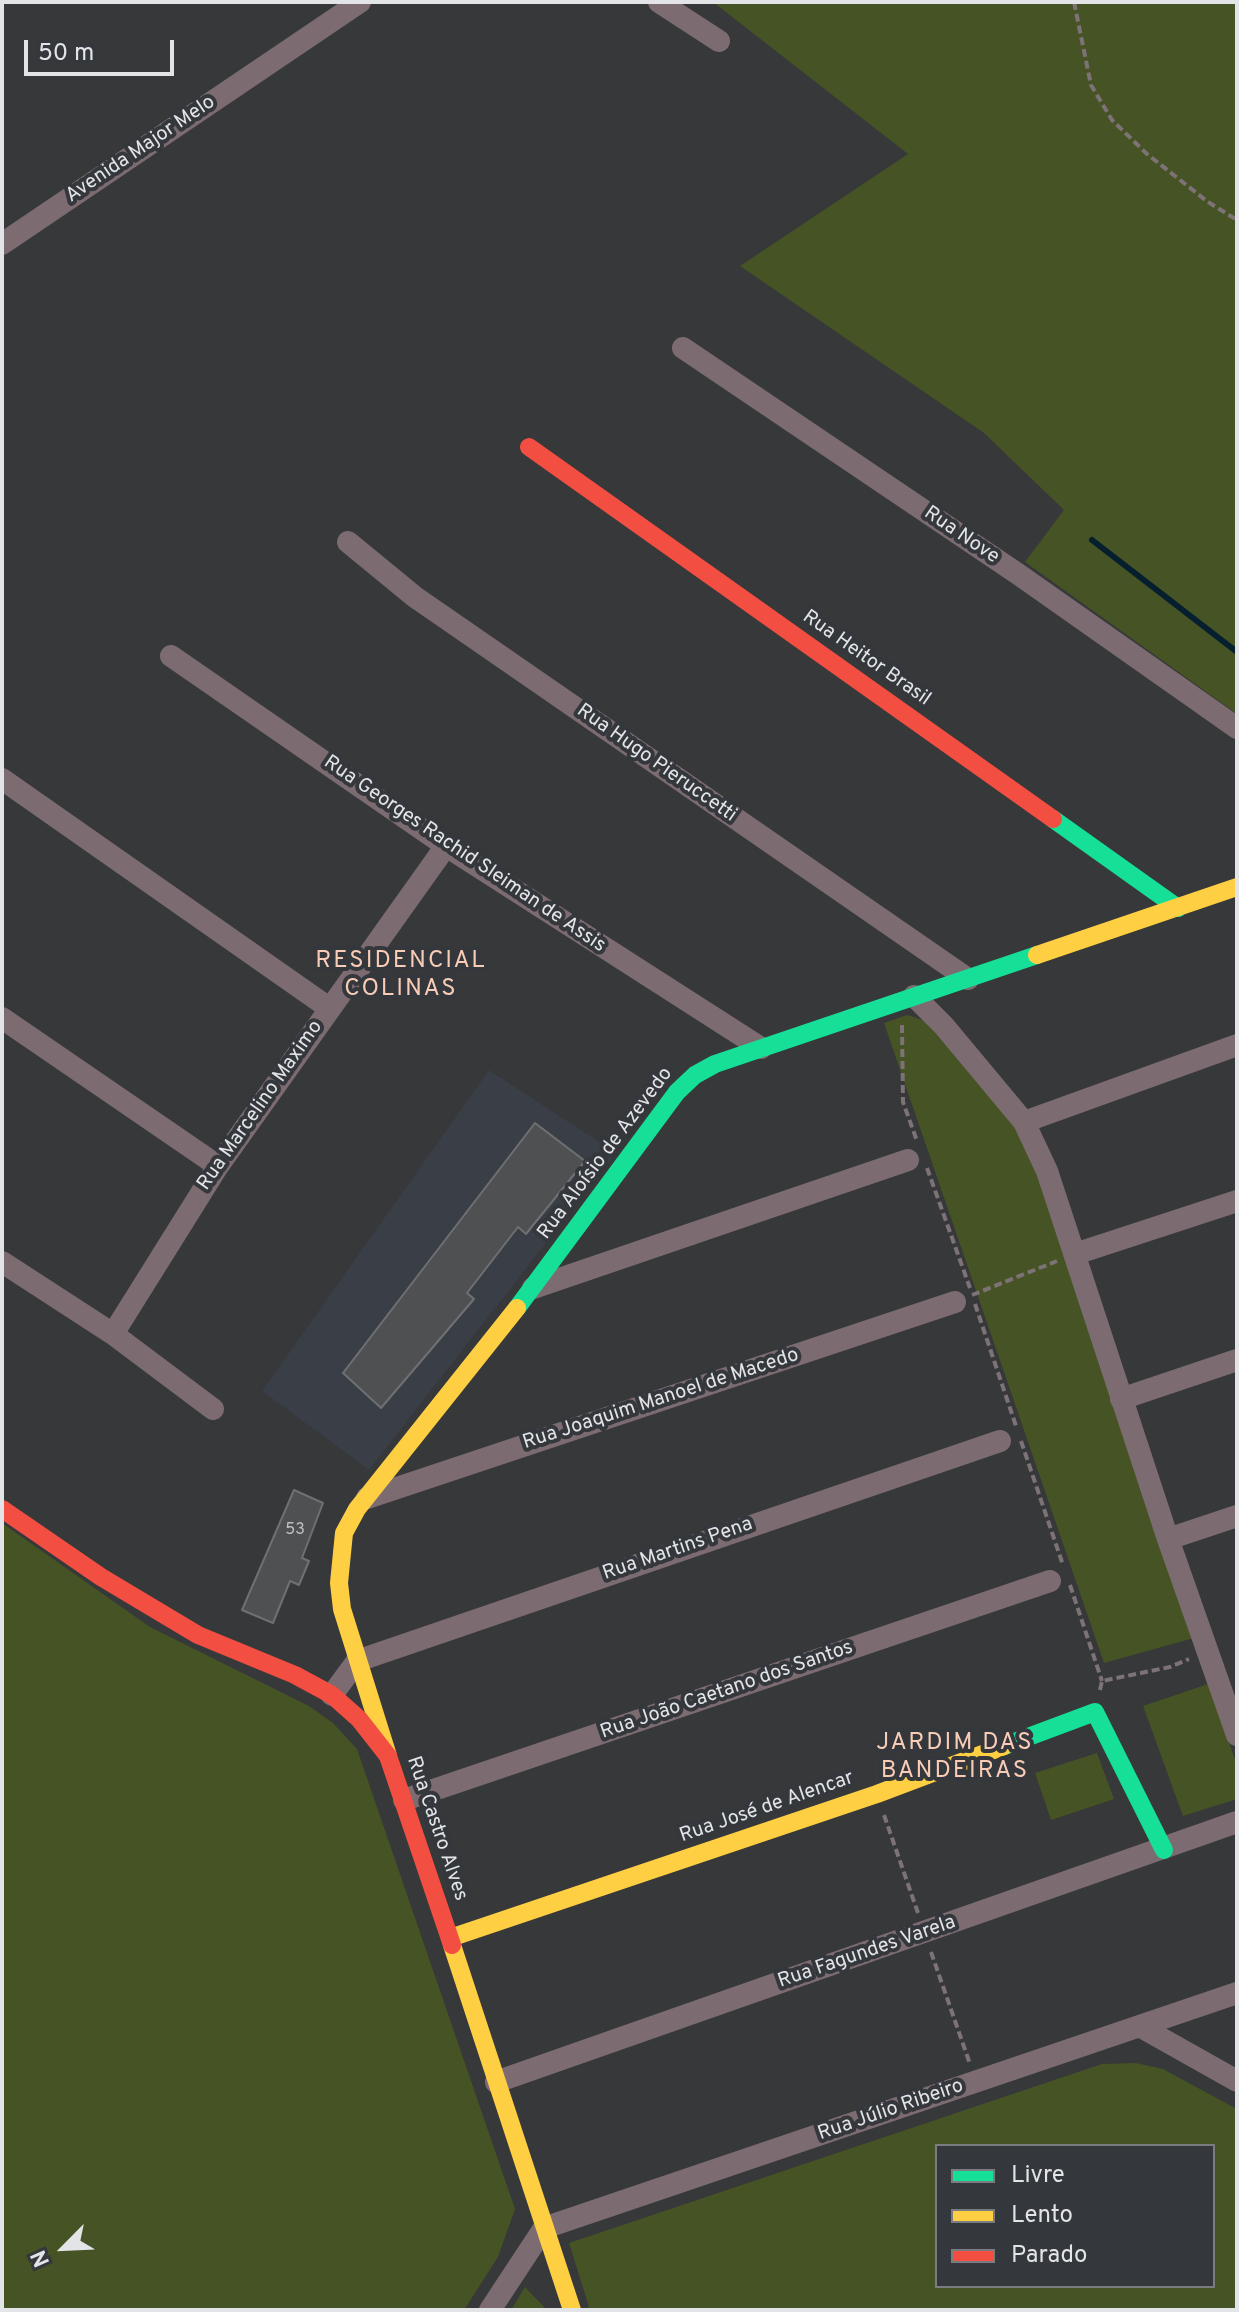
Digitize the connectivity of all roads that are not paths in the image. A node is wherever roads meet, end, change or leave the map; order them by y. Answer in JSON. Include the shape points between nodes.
{"nodes":[{"id":1,"x":360,"y":2,"type":"edge"},
{"id":2,"x":659,"y":2,"type":"edge"},
{"id":3,"x":719,"y":41,"type":"dead end"},
{"id":4,"x":2,"y":244,"type":"edge"},
{"id":5,"x":683,"y":348,"type":"dead end"},
{"id":6,"x":529,"y":447,"type":"dead end"},
{"id":7,"x":348,"y":542,"type":"dead end"},
{"id":8,"x":171,"y":656,"type":"dead end"},
{"id":9,"x":1237,"y":728,"type":"edge"},
{"id":10,"x":2,"y":779,"type":"edge"},
{"id":11,"x":446,"y":846,"type":"junction"},
{"id":12,"x":1237,"y":887,"type":"edge"},
{"id":13,"x":1178,"y":908,"type":"junction"},
{"id":14,"x":968,"y":979,"type":"junction"},
{"id":15,"x":908,"y":997,"type":"junction"},
{"id":16,"x":329,"y":1008,"type":"junction"},
{"id":17,"x":2,"y":1018,"type":"edge"},
{"id":18,"x":1237,"y":1045,"type":"edge"},
{"id":19,"x":761,"y":1048,"type":"junction"},
{"id":20,"x":1024,"y":1122,"type":"junction"},
{"id":21,"x":917,"y":1156,"type":"road end"},
{"id":22,"x":218,"y":1166,"type":"junction"},
{"id":23,"x":1237,"y":1201,"type":"edge"},
{"id":24,"x":1075,"y":1254,"type":"junction"},
{"id":25,"x":2,"y":1262,"type":"edge"},
{"id":26,"x":533,"y":1288,"type":"junction"},
{"id":27,"x":964,"y":1299,"type":"road end"},
{"id":28,"x":113,"y":1334,"type":"junction"},
{"id":29,"x":1237,"y":1360,"type":"edge"},
{"id":30,"x":1121,"y":1399,"type":"junction"},
{"id":31,"x":213,"y":1409,"type":"dead end"},
{"id":32,"x":1000,"y":1441,"type":"dead end"},
{"id":33,"x":367,"y":1498,"type":"junction"},
{"id":34,"x":2,"y":1509,"type":"edge"},
{"id":35,"x":1237,"y":1516,"type":"edge"},
{"id":36,"x":1168,"y":1539,"type":"junction"},
{"id":37,"x":1061,"y":1576,"type":"road end"},
{"id":38,"x":357,"y":1661,"type":"junction"},
{"id":39,"x":1226,"y":1673,"type":"edge"},
{"id":40,"x":332,"y":1695,"type":"junction"},
{"id":41,"x":1237,"y":1735,"type":"edge"},
{"id":42,"x":388,"y":1756,"type":"junction"},
{"id":43,"x":404,"y":1800,"type":"junction"},
{"id":44,"x":1237,"y":1822,"type":"edge"},
{"id":45,"x":1164,"y":1850,"type":"junction"},
{"id":46,"x":450,"y":1938,"type":"junction"},
{"id":47,"x":1237,"y":1993,"type":"edge"},
{"id":48,"x":1141,"y":2027,"type":"junction"},
{"id":49,"x":1237,"y":2081,"type":"edge"},
{"id":50,"x":496,"y":2082,"type":"junction"},
{"id":51,"x":544,"y":2228,"type":"junction"},
{"id":52,"x":490,"y":2310,"type":"edge"},
{"id":53,"x":572,"y":2310,"type":"edge"}],
"edges":[{"from":1,"to":4,"type":"street","name":"Avenida Major Melo"},
{"from":2,"to":3,"type":"street"},
{"from":5,"to":9,"type":"street","name":"Rua Nove"},
{"from":6,"to":13,"type":"street","name":"Rua Heitor Brasil"},
{"from":7,"to":14,"type":"street","name":"Rua Hugo Pieruccetti","via":[[415,597]]},
{"from":8,"to":11,"type":"street","name":"Rua Georges Rachid Sleiman de Assis"},
{"from":10,"to":16,"type":"street"},
{"from":11,"to":16,"type":"street","name":"Rua Marcelino Maximo"},
{"from":11,"to":19,"type":"street","name":"Rua Georges Rachid Sleiman de Assis"},
{"from":12,"to":13,"type":"street","name":"Rua Aloísio de Azevedo"},
{"from":13,"to":14,"type":"street","name":"Rua Aloísio de Azevedo"},
{"from":14,"to":15,"type":"street","name":"Rua Aloísio de Azevedo"},
{"from":15,"to":19,"type":"street","name":"Rua Aloísio de Azevedo"},
{"from":15,"to":20,"type":"street","via":[[982,1070]]},
{"from":16,"to":22,"type":"street","name":"Rua Marcelino Maximo"},
{"from":17,"to":22,"type":"street"},
{"from":18,"to":20,"type":"street"},
{"from":19,"to":26,"type":"street","name":"Rua Aloísio de Azevedo","via":[[715,1064],[677,1092]]},
{"from":20,"to":24,"type":"street"},
{"from":21,"to":26,"type":"street"},
{"from":22,"to":28,"type":"street","name":"Rua Marcelino Maximo"},
{"from":23,"to":24,"type":"street"},
{"from":24,"to":30,"type":"street"},
{"from":25,"to":28,"type":"street"},
{"from":26,"to":33,"type":"street","name":"Rua Aloísio de Azevedo"},
{"from":27,"to":33,"type":"street","name":"Rua Joaquim Manoel de Macedo"},
{"from":28,"to":31,"type":"street"},
{"from":29,"to":30,"type":"street"},
{"from":30,"to":36,"type":"street"},
{"from":32,"to":38,"type":"street","name":"Rua Martins Pena"},
{"from":33,"to":38,"type":"street","name":"Rua Aloísio de Azevedo","via":[[344,1533],[340,1554],[342,1609]]},
{"from":34,"to":40,"type":"street","name":"Rua Castro Alves","via":[[198,1635]]},
{"from":35,"to":36,"type":"street"},
{"from":36,"to":39,"type":"street","via":[[1207,1652]]},
{"from":37,"to":43,"type":"street","name":"Rua João Caetano dos Santos"},
{"from":38,"to":40,"type":"street"},
{"from":38,"to":42,"type":"street","name":"Rua Aloísio de Azevedo"},
{"from":39,"to":41,"type":"street"},
{"from":40,"to":42,"type":"street","name":"Rua Castro Alves"},
{"from":42,"to":43,"type":"street","name":"Rua Castro Alves"},
{"from":43,"to":46,"type":"street","name":"Rua Castro Alves"},
{"from":44,"to":45,"type":"street","name":"Rua Fagundes Varela"},
{"from":45,"to":46,"type":"street","name":"Rua José de Alencar","via":[[1095,1712],[877,1794]]},
{"from":45,"to":50,"type":"street","name":"Rua Fagundes Varela"},
{"from":46,"to":50,"type":"street","name":"Rua Castro Alves"},
{"from":47,"to":48,"type":"street","name":"Rua Júlio Ribeiro"},
{"from":48,"to":49,"type":"street"},
{"from":48,"to":51,"type":"street","name":"Rua Júlio Ribeiro"},
{"from":50,"to":51,"type":"street","name":"Rua Castro Alves"},
{"from":51,"to":52,"type":"street"},
{"from":51,"to":53,"type":"street","name":"Rua Castro Alves"}]}
